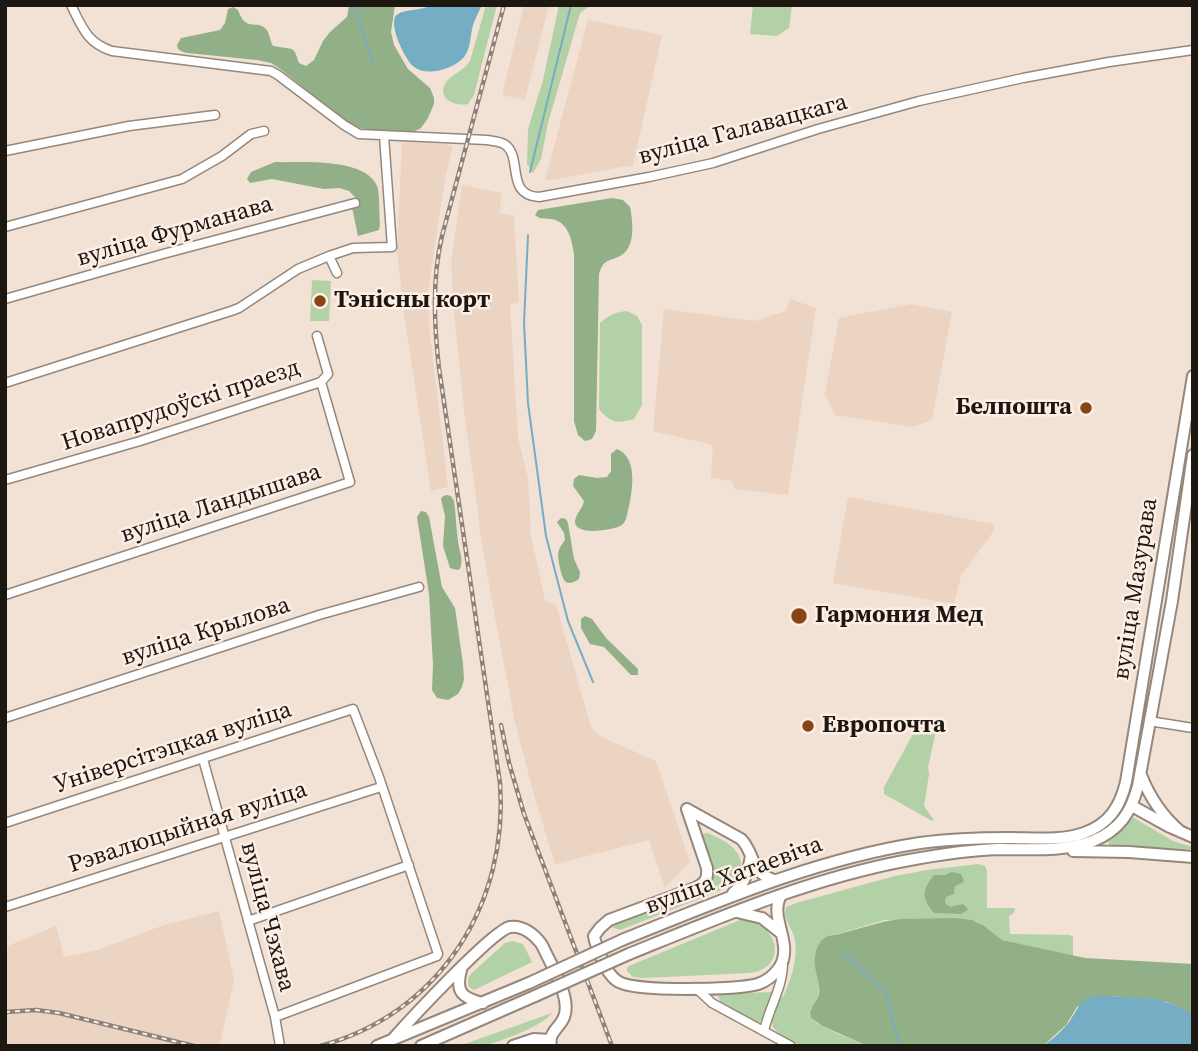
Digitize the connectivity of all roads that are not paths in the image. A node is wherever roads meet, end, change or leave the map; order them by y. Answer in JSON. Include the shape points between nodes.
{"nodes":[{"id":1,"x":71,"y":5,"type":"edge"},
{"id":2,"x":1193,"y":50,"type":"edge"},
{"id":3,"x":215,"y":115,"type":"dead end"},
{"id":4,"x":264,"y":131,"type":"dead end"},
{"id":5,"x":384,"y":136,"type":"junction"},
{"id":6,"x":5,"y":151,"type":"edge"},
{"id":7,"x":355,"y":202,"type":"dead end"},
{"id":8,"x":5,"y":227,"type":"edge"},
{"id":9,"x":329,"y":256,"type":"junction"},
{"id":10,"x":337,"y":274,"type":"dead end"},
{"id":11,"x":5,"y":299,"type":"edge"},
{"id":12,"x":317,"y":336,"type":"dead end"},
{"id":13,"x":1193,"y":376,"type":"edge"},
{"id":14,"x":6,"y":381,"type":"edge"},
{"id":15,"x":321,"y":382,"type":"junction"},
{"id":16,"x":1193,"y":455,"type":"edge"},
{"id":17,"x":5,"y":480,"type":"edge"},
{"id":18,"x":419,"y":587,"type":"dead end"},
{"id":19,"x":5,"y":595,"type":"edge"},
{"id":20,"x":5,"y":718,"type":"edge"},
{"id":21,"x":1136,"y":719,"type":"junction"},
{"id":22,"x":1149,"y":721,"type":"junction"},
{"id":23,"x":1193,"y":728,"type":"edge"},
{"id":24,"x":203,"y":759,"type":"junction"},
{"id":25,"x":1140,"y":772,"type":"junction"},
{"id":26,"x":381,"y":787,"type":"junction"},
{"id":27,"x":1132,"y":806,"type":"junction"},
{"id":28,"x":1117,"y":808,"type":"junction"},
{"id":29,"x":5,"y":823,"type":"edge"},
{"id":30,"x":1181,"y":832,"type":"junction"},
{"id":31,"x":225,"y":837,"type":"junction"},
{"id":32,"x":1193,"y":837,"type":"edge"},
{"id":33,"x":1056,"y":849,"type":"junction"},
{"id":34,"x":751,"y":856,"type":"junction"},
{"id":35,"x":1193,"y":857,"type":"edge"},
{"id":36,"x":409,"y":865,"type":"junction"},
{"id":37,"x":774,"y":880,"type":"junction"},
{"id":38,"x":781,"y":895,"type":"junction"},
{"id":39,"x":728,"y":898,"type":"junction"},
{"id":40,"x":5,"y":906,"type":"edge"},
{"id":41,"x":734,"y":912,"type":"junction"},
{"id":42,"x":248,"y":921,"type":"junction"},
{"id":43,"x":783,"y":936,"type":"junction"},
{"id":44,"x":783,"y":961,"type":"junction"},
{"id":45,"x":462,"y":967,"type":"junction"},
{"id":46,"x":696,"y":988,"type":"junction"},
{"id":47,"x":483,"y":1003,"type":"junction"},
{"id":48,"x":275,"y":1017,"type":"junction"},
{"id":49,"x":764,"y":1031,"type":"junction"},
{"id":50,"x":454,"y":1032,"type":"junction"},
{"id":51,"x":392,"y":1040,"type":"junction"},
{"id":52,"x":551,"y":1043,"type":"edge"},
{"id":53,"x":280,"y":1046,"type":"edge"},
{"id":54,"x":377,"y":1046,"type":"edge"},
{"id":55,"x":421,"y":1046,"type":"edge"},
{"id":56,"x":440,"y":1046,"type":"edge"},
{"id":57,"x":513,"y":1046,"type":"edge"},
{"id":58,"x":791,"y":1046,"type":"edge"}],
"edges":[{"from":1,"to":5,"type":"street","via":[[86,33],[101,47],[271,71],[349,129]]},
{"from":2,"to":5,"type":"street","name":"вуліца Галавацкага","via":[[1023,78],[919,101],[713,163],[539,197],[521,189],[510,150],[502,143]]},
{"from":3,"to":6,"type":"street","via":[[129,126]]},
{"from":4,"to":8,"type":"street","via":[[251,134],[182,179]]},
{"from":5,"to":9,"type":"street","via":[[392,247],[353,248]]},
{"from":7,"to":11,"type":"street","name":"вуліца Фурманава"},
{"from":9,"to":10,"type":"street"},
{"from":9,"to":14,"type":"street","via":[[298,269],[227,313]]},
{"from":12,"to":15,"type":"street","name":"Новапрудоўскі праезд","via":[[328,374]]},
{"from":13,"to":21,"type":"main road","name":"вуліца Мазурава"},
{"from":15,"to":17,"type":"street","name":"Новапрудоўскі праезд"},
{"from":15,"to":19,"type":"street","name":"вуліца Ландышава","via":[[350,482]]},
{"from":16,"to":22,"type":"main road","name":"вуліца Мазурава"},
{"from":18,"to":20,"type":"street","name":"вуліца Крылова"},
{"from":21,"to":22,"type":"main road"},
{"from":21,"to":28,"type":"main road","name":"вуліца Мазурава"},
{"from":22,"to":23,"type":"street"},
{"from":22,"to":25,"type":"main road","name":"вуліца Мазурава"},
{"from":24,"to":26,"type":"street","name":"Універсітэцкая вуліца","via":[[353,709]]},
{"from":24,"to":29,"type":"street","name":"Універсітэцкая вуліца"},
{"from":24,"to":31,"type":"street","name":"вуліца Чэхава"},
{"from":25,"to":27,"type":"main road","name":"вуліца Мазурава"},
{"from":25,"to":30,"type":"main road","via":[[1157,806]]},
{"from":26,"to":31,"type":"street","name":"Рэвалюцыйная вуліца"},
{"from":26,"to":36,"type":"street"},
{"from":27,"to":28,"type":"main road"},
{"from":27,"to":30,"type":"main road"},
{"from":27,"to":33,"type":"main road","name":"вуліца Хатаевіча","via":[[1119,824],[1101,837]]},
{"from":28,"to":37,"type":"main road","name":"вуліца Хатаевіча","via":[[1097,827],[1071,836],[920,843]]},
{"from":30,"to":32,"type":"main road"},
{"from":31,"to":40,"type":"street","name":"Рэвалюцыйная вуліца"},
{"from":31,"to":42,"type":"street","name":"вуліца Чэхава"},
{"from":33,"to":35,"type":"main road"},
{"from":33,"to":38,"type":"main road","name":"вуліца Хатаевіча","via":[[949,853],[853,873]]},
{"from":34,"to":37,"type":"main road","via":[[760,873]]},
{"from":34,"to":39,"type":"main road","via":[[747,876]]},
{"from":34,"to":46,"type":"main road","via":[[741,839],[687,810],[707,868],[704,884],[609,920],[594,936],[611,977],[618,982],[629,987]]},
{"from":36,"to":42,"type":"street"},
{"from":36,"to":48,"type":"street","via":[[438,955]]},
{"from":37,"to":39,"type":"main road","name":"вуліца Хатаевіча"},
{"from":38,"to":41,"type":"main road","name":"вуліца Хатаевіча"},
{"from":38,"to":43,"type":"main road","via":[[777,911]]},
{"from":39,"to":47,"type":"main road","name":"вуліца Хатаевіча","bridge":true},
{"from":41,"to":43,"type":"main road","via":[[762,918]]},
{"from":41,"to":50,"type":"main road","name":"вуліца Хатаевіча","bridge":true},
{"from":42,"to":48,"type":"street","name":"вуліца Чэхава"},
{"from":43,"to":44,"type":"main road"},
{"from":44,"to":46,"type":"main road","via":[[773,975],[758,984]]},
{"from":44,"to":49,"type":"street","via":[[782,981]]},
{"from":45,"to":47,"type":"main road","via":[[461,992],[467,999]]},
{"from":45,"to":51,"type":"main road"},
{"from":45,"to":52,"type":"main road","via":[[510,927],[537,938],[566,999],[564,1018],[552,1033]]},
{"from":46,"to":49,"type":"street","via":[[712,1003]]},
{"from":47,"to":51,"type":"main road","name":"вуліца Хатаевіча"},
{"from":48,"to":53,"type":"street","name":"вуліца Чэхава"},
{"from":49,"to":58,"type":"street"},
{"from":50,"to":55,"type":"main road","name":"вуліца Хатаевіча"},
{"from":50,"to":56,"type":"main road"},
{"from":51,"to":54,"type":"main road","name":"вуліца Хатаевіча"},
{"from":52,"to":57,"type":"main road","via":[[534,1039]]}]}
